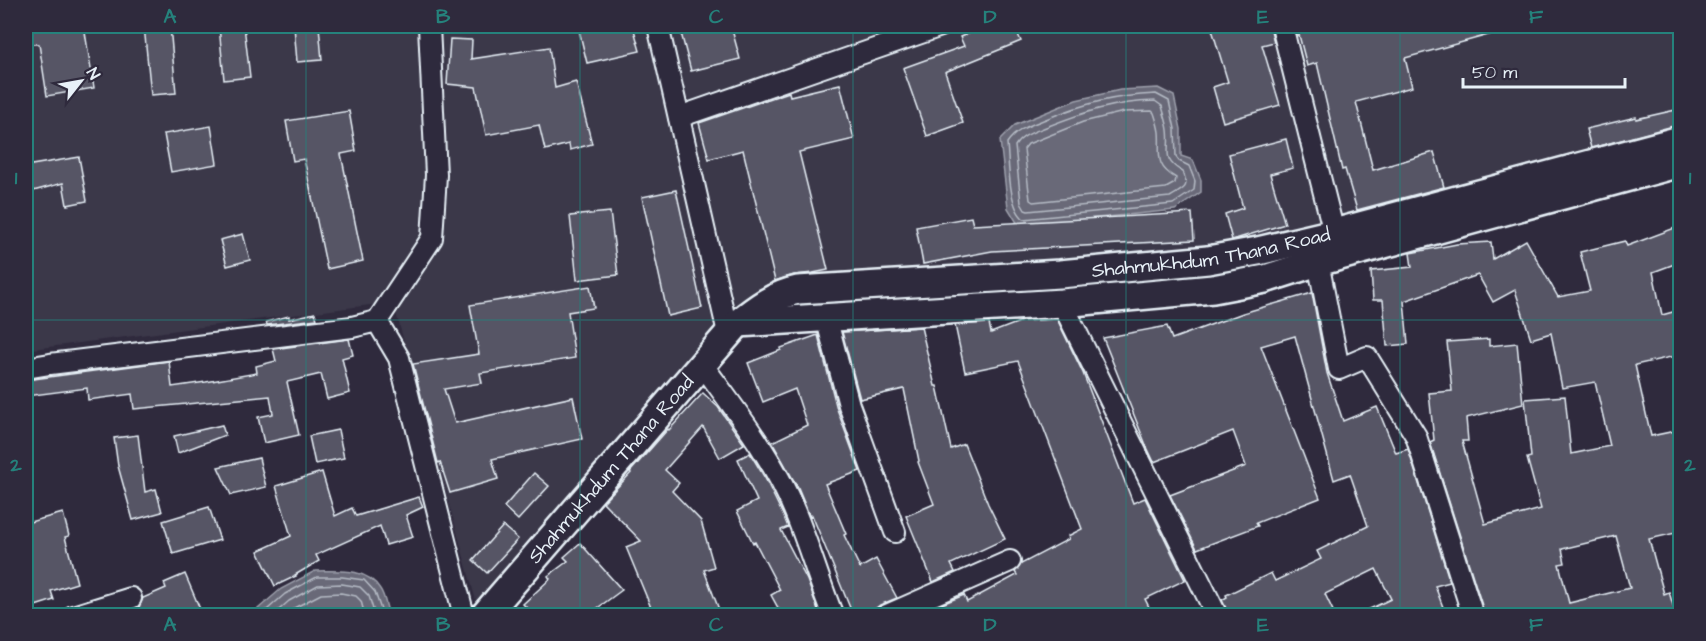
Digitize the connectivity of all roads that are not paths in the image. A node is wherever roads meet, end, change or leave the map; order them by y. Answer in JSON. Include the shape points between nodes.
{"nodes":[{"id":1,"x":429,"y":26,"type":"edge"},
{"id":2,"x":658,"y":26,"type":"edge"},
{"id":3,"x":941,"y":26,"type":"edge"},
{"id":4,"x":1282,"y":26,"type":"edge"},
{"id":5,"x":679,"y":117,"type":"junction"},
{"id":6,"x":1680,"y":140,"type":"edge"},
{"id":7,"x":1680,"y":163,"type":"edge"},
{"id":8,"x":1334,"y":233,"type":"junction"},
{"id":9,"x":1318,"y":262,"type":"junction"},
{"id":10,"x":1062,"y":303,"type":"junction"},
{"id":11,"x":826,"y":316,"type":"junction"},
{"id":12,"x":377,"y":321,"type":"junction"},
{"id":13,"x":733,"y":328,"type":"junction"},
{"id":14,"x":702,"y":364,"type":"junction"},
{"id":15,"x":26,"y":368,"type":"edge"},
{"id":16,"x":895,"y":532,"type":"dead end"},
{"id":17,"x":1010,"y":561,"type":"dead end"},
{"id":18,"x":131,"y":598,"type":"dead end"},
{"id":19,"x":73,"y":615,"type":"edge"},
{"id":20,"x":464,"y":615,"type":"edge"},
{"id":21,"x":484,"y":615,"type":"edge"},
{"id":22,"x":833,"y":615,"type":"edge"},
{"id":23,"x":885,"y":615,"type":"edge"},
{"id":24,"x":1217,"y":615,"type":"edge"},
{"id":25,"x":1473,"y":615,"type":"edge"}],
"edges":[{"from":1,"to":12,"type":"street","via":[[436,175],[432,238]]},
{"from":2,"to":5,"type":"street"},
{"from":3,"to":5,"type":"street"},
{"from":4,"to":8,"type":"street"},
{"from":5,"to":13,"type":"street"},
{"from":6,"to":8,"type":"main road","name":"Shahmukhdum Thana Road"},
{"from":7,"to":9,"type":"main road","name":"Shahmukhdum Thana Road"},
{"from":8,"to":13,"type":"main road","name":"Shahmukhdum Thana Road","via":[[1208,260],[1060,274],[798,290],[768,300]]},
{"from":9,"to":10,"type":"main road","name":"Shahmukhdum Thana Road","via":[[1265,279],[1213,289]]},
{"from":9,"to":25,"type":"street","via":[[1339,369],[1367,357],[1416,436]]},
{"from":10,"to":11,"type":"main road","name":"Shahmukhdum Thana Road"},
{"from":10,"to":24,"type":"street"},
{"from":11,"to":13,"type":"main road","name":"Shahmukhdum Thana Road"},
{"from":11,"to":16,"type":"street","via":[[849,405]]},
{"from":12,"to":15,"type":"street"},
{"from":12,"to":20,"type":"street","via":[[399,357]]},
{"from":13,"to":14,"type":"main road","name":"Shahmukhdum Thana Road"},
{"from":14,"to":21,"type":"main road","name":"Shahmukhdum Thana Road"},
{"from":14,"to":22,"type":"street","via":[[765,453],[794,510]]},
{"from":17,"to":23,"type":"street"},
{"from":18,"to":19,"type":"street"}]}
